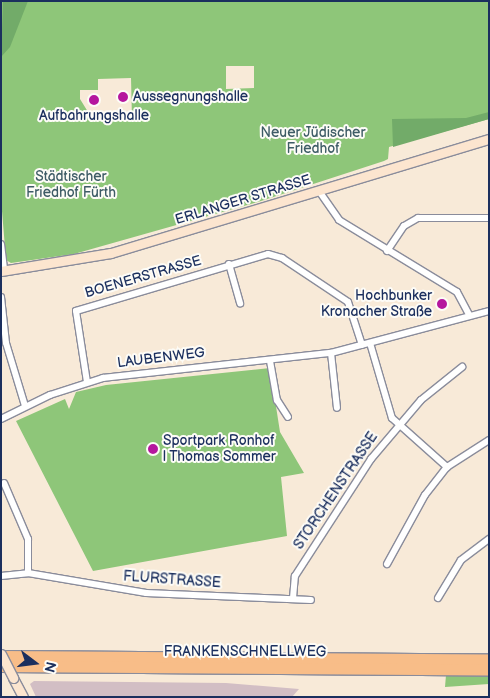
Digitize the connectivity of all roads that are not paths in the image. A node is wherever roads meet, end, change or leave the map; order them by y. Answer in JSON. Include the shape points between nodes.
{"nodes":[{"id":1,"x":489,"y":139,"type":"edge"},
{"id":2,"x":319,"y":191,"type":"junction"},
{"id":3,"x":488,"y":221,"type":"edge"},
{"id":4,"x":1,"y":244,"type":"edge"},
{"id":5,"x":387,"y":250,"type":"junction"},
{"id":6,"x":229,"y":264,"type":"junction"},
{"id":7,"x":2,"y":270,"type":"edge"},
{"id":8,"x":1,"y":297,"type":"edge"},
{"id":9,"x":240,"y":303,"type":"dead end"},
{"id":10,"x":489,"y":311,"type":"edge"},
{"id":11,"x":469,"y":315,"type":"junction"},
{"id":12,"x":4,"y":343,"type":"edge"},
{"id":13,"x":370,"y":343,"type":"junction"},
{"id":14,"x":362,"y":345,"type":"junction"},
{"id":15,"x":331,"y":353,"type":"junction"},
{"id":16,"x":270,"y":361,"type":"junction"},
{"id":17,"x":462,"y":367,"type":"dead end"},
{"id":18,"x":87,"y":382,"type":"junction"},
{"id":19,"x":25,"y":406,"type":"junction"},
{"id":20,"x":337,"y":408,"type":"dead end"},
{"id":21,"x":288,"y":417,"type":"dead end"},
{"id":22,"x":1,"y":419,"type":"edge"},
{"id":23,"x":399,"y":424,"type":"junction"},
{"id":24,"x":489,"y":440,"type":"edge"},
{"id":25,"x":447,"y":467,"type":"junction"},
{"id":26,"x":4,"y":483,"type":"dead end"},
{"id":27,"x":489,"y":539,"type":"edge"},
{"id":28,"x":387,"y":564,"type":"dead end"},
{"id":29,"x":28,"y":573,"type":"junction"},
{"id":30,"x":1,"y":576,"type":"edge"},
{"id":31,"x":293,"y":598,"type":"junction"},
{"id":32,"x":438,"y":598,"type":"dead end"},
{"id":33,"x":312,"y":600,"type":"dead end"},
{"id":34,"x":1,"y":655,"type":"edge"},
{"id":35,"x":489,"y":659,"type":"edge"},
{"id":36,"x":1,"y":666,"type":"edge"},
{"id":37,"x":489,"y":669,"type":"edge"},
{"id":38,"x":23,"y":697,"type":"edge"}],
"edges":[{"from":1,"to":2,"type":"main road","name":"ERLANGER STRASSE"},
{"from":2,"to":5,"type":"street","via":[[339,220]]},
{"from":2,"to":7,"type":"main road","name":"ERLANGER STRASSE","via":[[111,253]]},
{"from":3,"to":5,"type":"street","via":[[418,218],[404,226]]},
{"from":4,"to":7,"type":"street"},
{"from":5,"to":11,"type":"street","via":[[457,292]]},
{"from":6,"to":9,"type":"street"},
{"from":6,"to":14,"type":"street","name":"BOENERSTRASSE","via":[[268,254],[282,258],[348,302]]},
{"from":6,"to":18,"type":"street","name":"BOENERSTRASSE","via":[[76,311]]},
{"from":8,"to":12,"type":"street"},
{"from":10,"to":11,"type":"street","name":"LAUBENWEG"},
{"from":11,"to":13,"type":"street","name":"LAUBENWEG"},
{"from":12,"to":19,"type":"street"},
{"from":13,"to":14,"type":"street","name":"LAUBENWEG"},
{"from":13,"to":23,"type":"street","via":[[384,403]]},
{"from":14,"to":15,"type":"street","name":"LAUBENWEG"},
{"from":15,"to":16,"type":"street","name":"LAUBENWEG"},
{"from":15,"to":20,"type":"street"},
{"from":16,"to":18,"type":"street","name":"LAUBENWEG","via":[[151,370]]},
{"from":16,"to":21,"type":"street","via":[[277,400]]},
{"from":17,"to":23,"type":"street","name":"STORCHENSTRASSE"},
{"from":18,"to":19,"type":"street","name":"LAUBENWEG"},
{"from":19,"to":22,"type":"street","name":"LAUBENWEG"},
{"from":23,"to":25,"type":"street"},
{"from":23,"to":31,"type":"street","name":"STORCHENSTRASSE","via":[[371,459],[295,576]]},
{"from":24,"to":25,"type":"street"},
{"from":25,"to":28,"type":"street","via":[[425,495]]},
{"from":26,"to":29,"type":"street","via":[[28,539]]},
{"from":27,"to":32,"type":"street","via":[[461,560]]},
{"from":29,"to":30,"type":"street","name":"FLURSTRASSE"},
{"from":29,"to":31,"type":"street","name":"FLURSTRASSE","via":[[146,593]]},
{"from":31,"to":33,"type":"street","name":"FLURSTRASSE"},
{"from":34,"to":35,"type":"highway","name":"FRANKENSCHNELLWEG"},
{"from":34,"to":38,"type":"main road","bridge":true},
{"from":36,"to":37,"type":"highway","name":"FRANKENSCHNELLWEG"}]}
